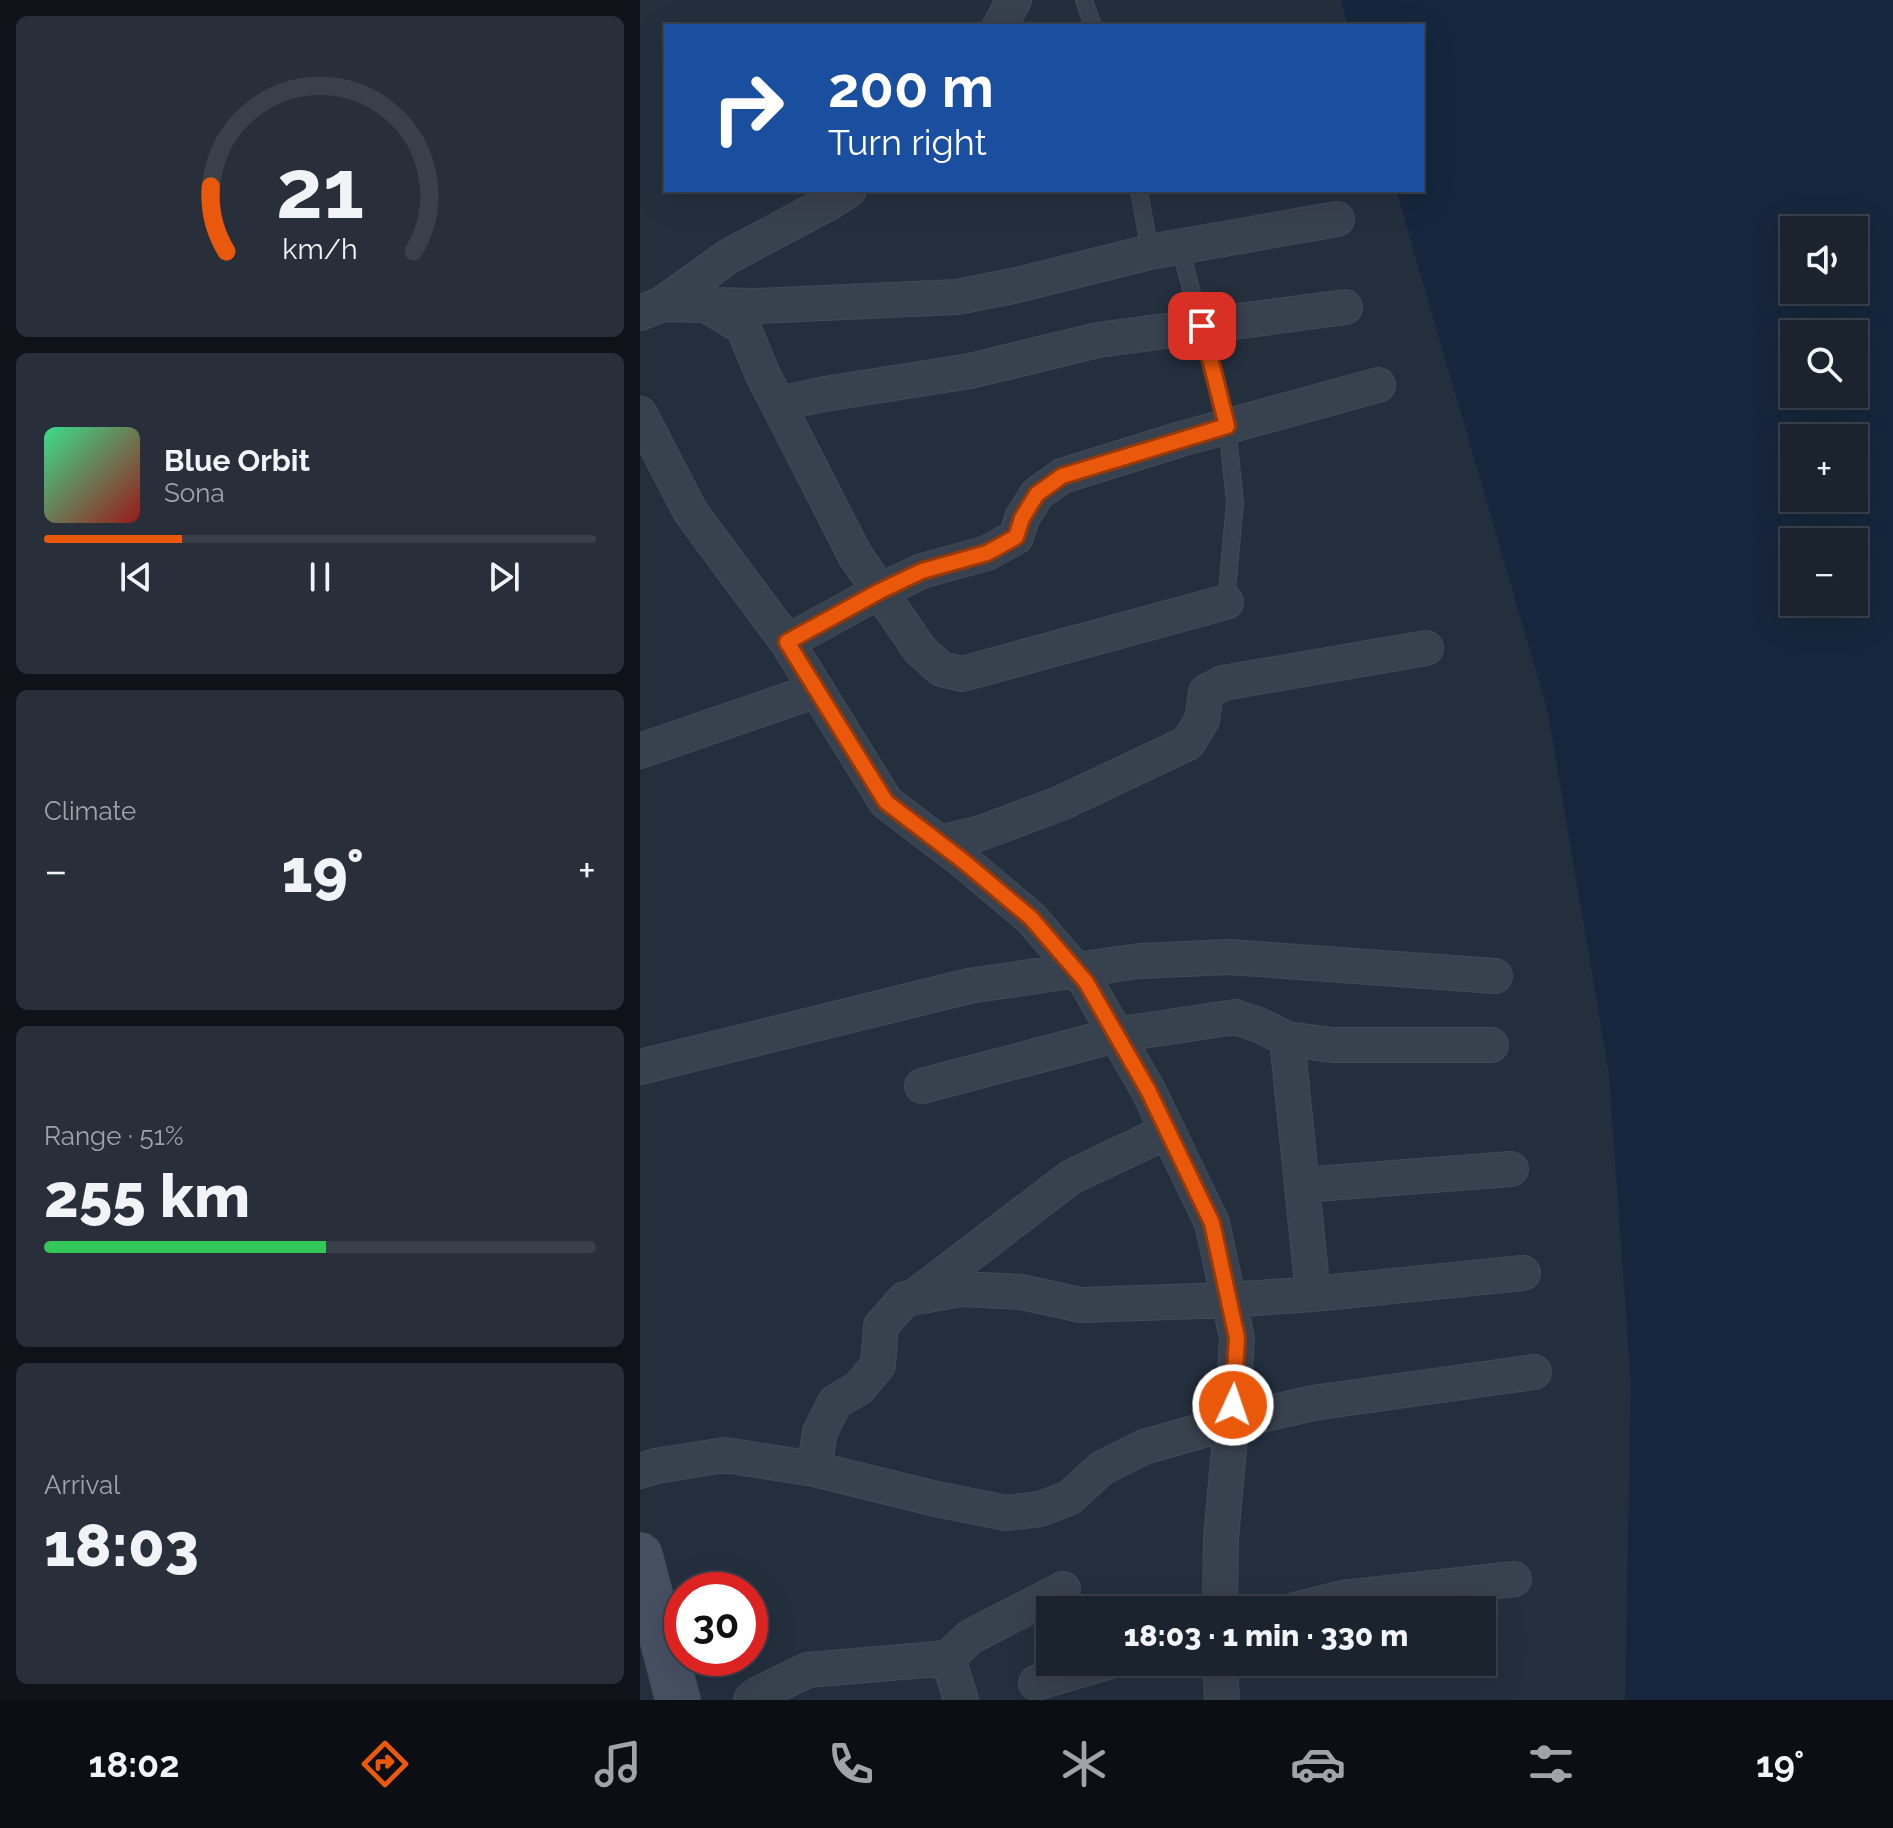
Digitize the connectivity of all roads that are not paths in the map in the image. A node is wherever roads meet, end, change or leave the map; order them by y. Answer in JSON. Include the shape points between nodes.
{"nodes":[{"id":1,"x":1014,"y":0,"type":"edge"},
{"id":2,"x":1084,"y":0,"type":"edge"},
{"id":3,"x":1001,"y":24,"type":"edge"},
{"id":4,"x":1092,"y":24,"type":"edge"},
{"id":5,"x":846,"y":192,"type":"edge"},
{"id":6,"x":1140,"y":192,"type":"edge"},
{"id":7,"x":1337,"y":219,"type":"dead end"},
{"id":8,"x":1165,"y":249,"type":"junction"},
{"id":9,"x":706,"y":305,"type":"junction"},
{"id":10,"x":1345,"y":307,"type":"dead end"},
{"id":11,"x":651,"y":308,"type":"edge"},
{"id":12,"x":1202,"y":326,"type":"junction"},
{"id":13,"x":1378,"y":385,"type":"dead end"},
{"id":14,"x":778,"y":404,"type":"junction"},
{"id":15,"x":640,"y":414,"type":"edge"},
{"id":16,"x":1227,"y":426,"type":"junction"},
{"id":17,"x":880,"y":591,"type":"junction"},
{"id":18,"x":1226,"y":602,"type":"joint"},
{"id":19,"x":787,"y":642,"type":"junction"},
{"id":20,"x":1426,"y":648,"type":"dead end"},
{"id":21,"x":817,"y":690,"type":"junction"},
{"id":22,"x":640,"y":751,"type":"edge"},
{"id":23,"x":941,"y":843,"type":"junction"},
{"id":24,"x":1075,"y":969,"type":"junction"},
{"id":25,"x":1495,"y":976,"type":"dead end"},
{"id":26,"x":1116,"y":1035,"type":"junction"},
{"id":27,"x":1287,"y":1039,"type":"junction"},
{"id":28,"x":1491,"y":1045,"type":"dead end"},
{"id":29,"x":640,"y":1067,"type":"edge"},
{"id":30,"x":922,"y":1086,"type":"dead end"},
{"id":31,"x":1168,"y":1131,"type":"junction"},
{"id":32,"x":1511,"y":1169,"type":"dead end"},
{"id":33,"x":1302,"y":1185,"type":"junction"},
{"id":34,"x":1523,"y":1273,"type":"dead end"},
{"id":35,"x":1313,"y":1294,"type":"junction"},
{"id":36,"x":914,"y":1297,"type":"junction"},
{"id":37,"x":1229,"y":1300,"type":"junction"},
{"id":38,"x":1534,"y":1372,"type":"dead end"},
{"id":39,"x":1232,"y":1422,"type":"junction"},
{"id":40,"x":814,"y":1469,"type":"junction"},
{"id":41,"x":640,"y":1471,"type":"edge"},
{"id":42,"x":640,"y":1555,"type":"edge"},
{"id":43,"x":1514,"y":1579,"type":"dead end"},
{"id":44,"x":1063,"y":1589,"type":"dead end"},
{"id":45,"x":1220,"y":1596,"type":"edge"},
{"id":46,"x":1361,"y":1596,"type":"edge"},
{"id":47,"x":948,"y":1658,"type":"junction"},
{"id":48,"x":1060,"y":1676,"type":"edge"},
{"id":49,"x":1221,"y":1676,"type":"edge"},
{"id":50,"x":1036,"y":1683,"type":"dead end"},
{"id":51,"x":680,"y":1694,"type":"edge"},
{"id":52,"x":751,"y":1700,"type":"edge"},
{"id":53,"x":961,"y":1700,"type":"edge"},
{"id":54,"x":1222,"y":1700,"type":"edge"}],
"edges":[{"from":1,"to":3,"type":"street"},
{"from":2,"to":4,"type":"lane"},
{"from":5,"to":11,"type":"street","via":[[729,256]]},
{"from":6,"to":8,"type":"lane"},
{"from":7,"to":8,"type":"street"},
{"from":8,"to":9,"type":"street","via":[[957,297]]},
{"from":8,"to":12,"type":"lane"},
{"from":9,"to":11,"type":"street"},
{"from":9,"to":14,"type":"street","via":[[743,327]]},
{"from":10,"to":12,"type":"street"},
{"from":12,"to":14,"type":"street","via":[[1098,340],[970,371]]},
{"from":12,"to":16,"type":"lane"},
{"from":13,"to":16,"type":"street"},
{"from":14,"to":17,"type":"street","via":[[855,555]]},
{"from":15,"to":19,"type":"street","via":[[690,511]]},
{"from":16,"to":17,"type":"street","via":[[1062,476],[1037,494],[1016,537],[987,553],[922,571]]},
{"from":16,"to":18,"type":"lane","via":[[1235,502]]},
{"from":17,"to":18,"type":"street","via":[[920,650],[941,669],[962,674]]},
{"from":17,"to":19,"type":"street"},
{"from":19,"to":21,"type":"street"},
{"from":20,"to":23,"type":"street","via":[[1223,683],[1206,692],[1202,720],[1188,743],[1061,803]]},
{"from":21,"to":22,"type":"street"},
{"from":21,"to":23,"type":"street","via":[[886,802]]},
{"from":23,"to":24,"type":"street","via":[[1031,918]]},
{"from":24,"to":25,"type":"street","via":[[1229,957]]},
{"from":24,"to":26,"type":"street"},
{"from":24,"to":29,"type":"street","via":[[969,986]]},
{"from":26,"to":27,"type":"street","via":[[1235,1017]]},
{"from":26,"to":30,"type":"street"},
{"from":26,"to":31,"type":"street"},
{"from":27,"to":28,"type":"street","via":[[1332,1045]]},
{"from":27,"to":33,"type":"street"},
{"from":31,"to":36,"type":"street","via":[[1071,1177]]},
{"from":31,"to":37,"type":"street","via":[[1212,1223]]},
{"from":32,"to":33,"type":"street"},
{"from":33,"to":35,"type":"street"},
{"from":34,"to":35,"type":"street"},
{"from":35,"to":37,"type":"street"},
{"from":36,"to":37,"type":"street","via":[[961,1289],[1021,1292],[1081,1305]]},
{"from":36,"to":40,"type":"street","via":[[905,1299],[881,1326],[878,1365],[859,1388],[835,1402],[820,1432]]},
{"from":37,"to":39,"type":"street","via":[[1237,1338]]},
{"from":38,"to":39,"type":"street","via":[[1313,1403]]},
{"from":39,"to":40,"type":"street","via":[[1144,1447],[1102,1468],[1069,1498],[1006,1513]]},
{"from":39,"to":45,"type":"street"},
{"from":40,"to":41,"type":"street","via":[[725,1455]]},
{"from":42,"to":51,"type":"main road"},
{"from":43,"to":46,"type":"street"},
{"from":44,"to":47,"type":"street","via":[[970,1637]]},
{"from":47,"to":52,"type":"street","via":[[808,1670]]},
{"from":47,"to":53,"type":"street"},
{"from":48,"to":50,"type":"street"},
{"from":49,"to":54,"type":"street"}]}
